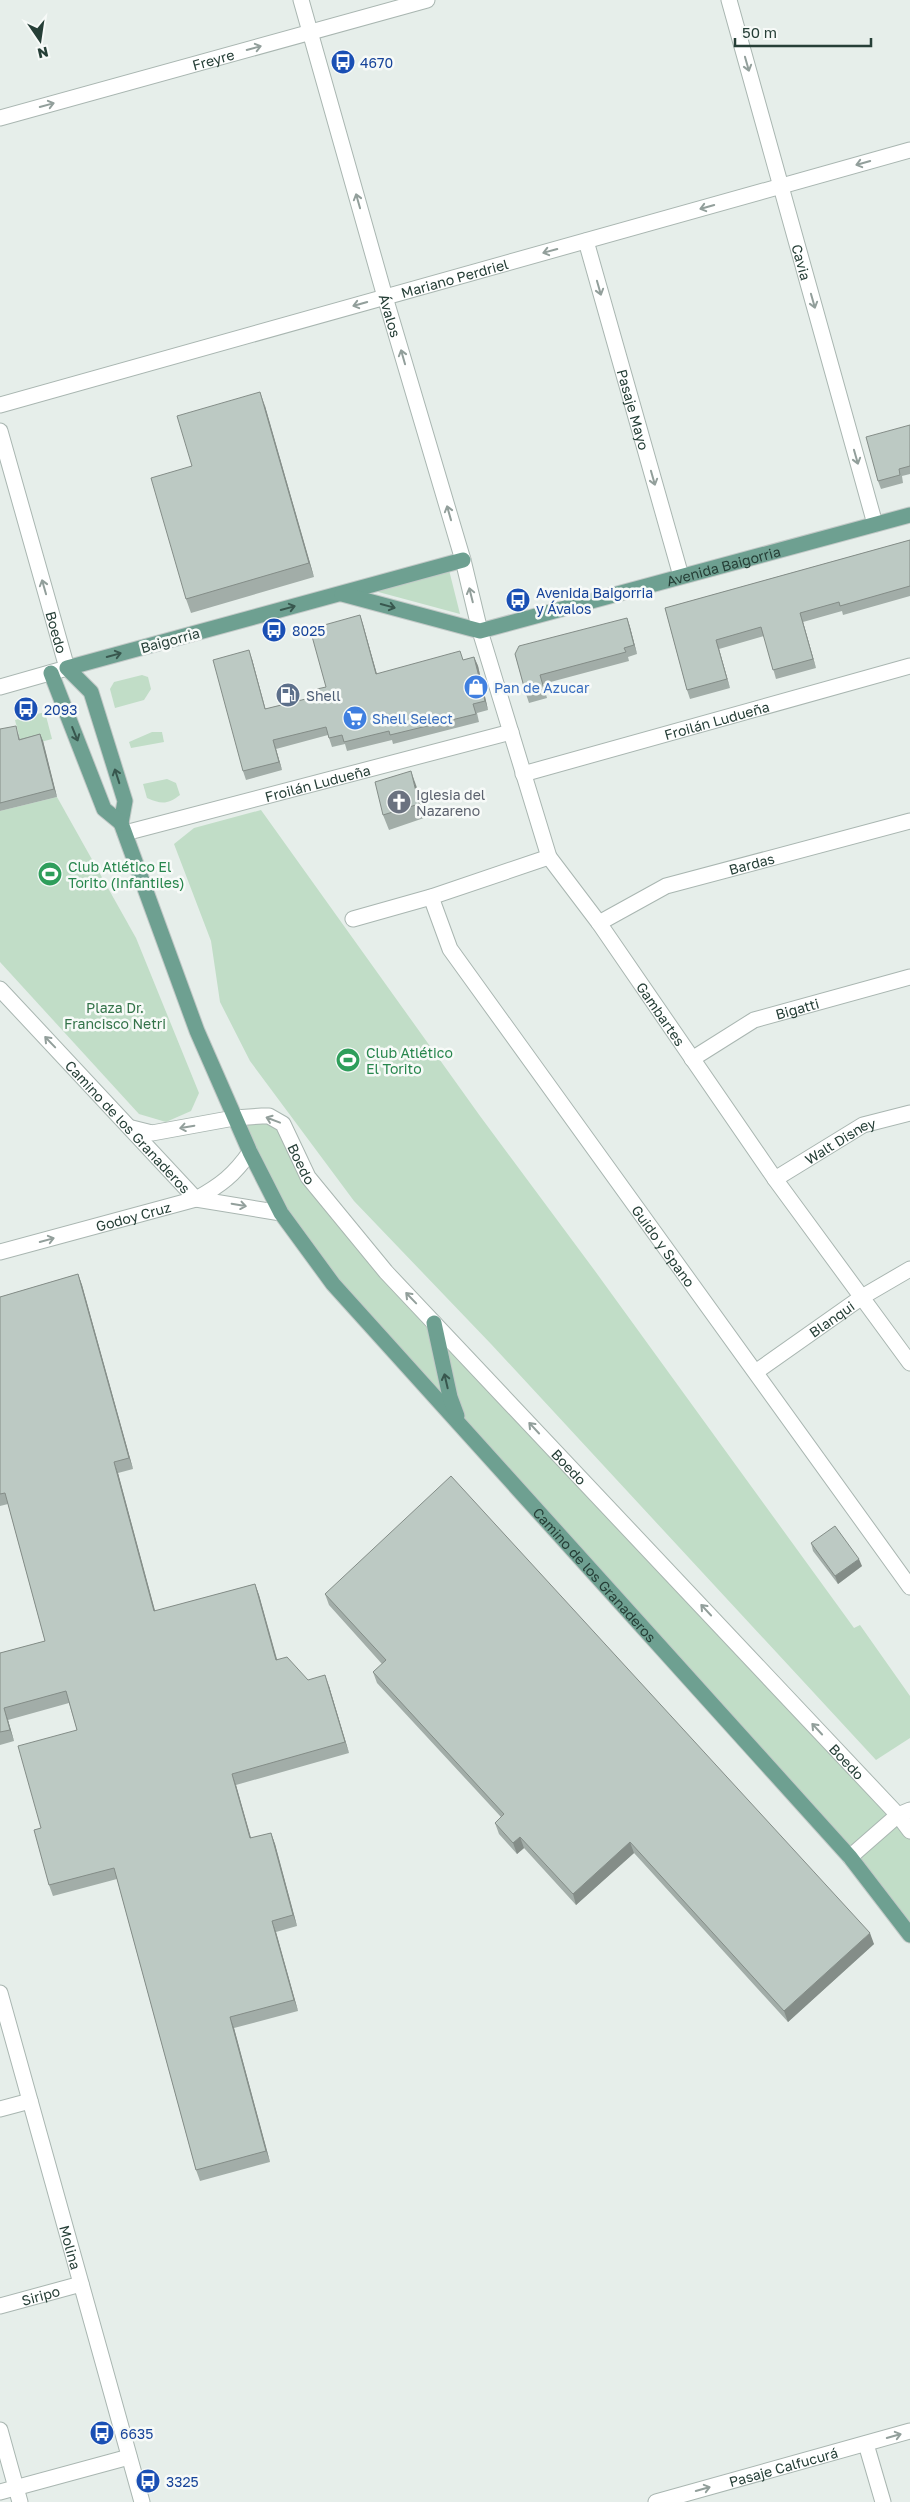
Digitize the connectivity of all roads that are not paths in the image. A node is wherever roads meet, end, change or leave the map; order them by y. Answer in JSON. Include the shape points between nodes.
{"nodes":[{"id":1,"x":301,"y":0,"type":"edge"},
{"id":2,"x":427,"y":0,"type":"edge"},
{"id":3,"x":729,"y":0,"type":"edge"},
{"id":4,"x":310,"y":32,"type":"junction"},
{"id":5,"x":0,"y":118,"type":"edge"},
{"id":6,"x":910,"y":150,"type":"edge"},
{"id":7,"x":781,"y":186,"type":"junction"},
{"id":8,"x":586,"y":242,"type":"junction"},
{"id":9,"x":385,"y":297,"type":"junction"},
{"id":10,"x":0,"y":405,"type":"edge"},
{"id":11,"x":0,"y":431,"type":"edge"},
{"id":12,"x":910,"y":515,"type":"edge"},
{"id":13,"x":875,"y":524,"type":"junction"},
{"id":14,"x":463,"y":560,"type":"junction"},
{"id":15,"x":681,"y":576,"type":"junction"},
{"id":16,"x":340,"y":594,"type":"junction"},
{"id":17,"x":480,"y":631,"type":"junction"},
{"id":18,"x":910,"y":666,"type":"edge"},
{"id":19,"x":67,"y":668,"type":"junction"},
{"id":20,"x":51,"y":673,"type":"junction"},
{"id":21,"x":0,"y":687,"type":"edge"},
{"id":22,"x":511,"y":732,"type":"junction"},
{"id":23,"x":523,"y":774,"type":"junction"},
{"id":24,"x":910,"y":821,"type":"edge"},
{"id":25,"x":123,"y":828,"type":"junction"},
{"id":26,"x":548,"y":857,"type":"junction"},
{"id":27,"x":431,"y":897,"type":"junction"},
{"id":28,"x":353,"y":919,"type":"dead end"},
{"id":29,"x":599,"y":923,"type":"junction"},
{"id":30,"x":910,"y":977,"type":"edge"},
{"id":31,"x":0,"y":989,"type":"edge"},
{"id":32,"x":692,"y":1059,"type":"junction"},
{"id":33,"x":910,"y":1113,"type":"edge"},
{"id":34,"x":234,"y":1118,"type":"junction"},
{"id":35,"x":132,"y":1128,"type":"junction"},
{"id":36,"x":250,"y":1152,"type":"junction"},
{"id":37,"x":775,"y":1179,"type":"junction"},
{"id":38,"x":196,"y":1199,"type":"junction"},
{"id":39,"x":281,"y":1213,"type":"junction"},
{"id":40,"x":0,"y":1252,"type":"edge"},
{"id":41,"x":910,"y":1269,"type":"edge"},
{"id":42,"x":862,"y":1298,"type":"junction"},
{"id":43,"x":434,"y":1323,"type":"junction"},
{"id":44,"x":910,"y":1363,"type":"edge"},
{"id":45,"x":757,"y":1371,"type":"junction"},
{"id":46,"x":462,"y":1427,"type":"junction"},
{"id":47,"x":910,"y":1587,"type":"edge"},
{"id":48,"x":904,"y":1813,"type":"edge"},
{"id":49,"x":910,"y":1831,"type":"edge"},
{"id":50,"x":850,"y":1857,"type":"junction"},
{"id":51,"x":910,"y":1935,"type":"edge"},
{"id":52,"x":0,"y":1993,"type":"edge"},
{"id":53,"x":30,"y":2101,"type":"junction"},
{"id":54,"x":0,"y":2109,"type":"edge"},
{"id":55,"x":81,"y":2284,"type":"junction"},
{"id":56,"x":0,"y":2306,"type":"edge"},
{"id":57,"x":0,"y":2430,"type":"edge"},
{"id":58,"x":910,"y":2431,"type":"edge"},
{"id":59,"x":866,"y":2444,"type":"junction"},
{"id":60,"x":129,"y":2457,"type":"junction"},
{"id":61,"x":0,"y":2492,"type":"edge"},
{"id":62,"x":18,"y":2495,"type":"edge"},
{"id":63,"x":142,"y":2502,"type":"edge"},
{"id":64,"x":656,"y":2502,"type":"edge"},
{"id":65,"x":883,"y":2502,"type":"edge"}],
"edges":[{"from":1,"to":4,"type":"street","name":"Ávalos"},
{"from":2,"to":4,"type":"street","name":"Freyre"},
{"from":3,"to":7,"type":"street","name":"Cavia","one_way":true},
{"from":5,"to":4,"type":"street","name":"Freyre","one_way":true},
{"from":9,"to":4,"type":"street","name":"Ávalos","one_way":true},
{"from":6,"to":7,"type":"street","name":"Mariano Perdriel","one_way":true},
{"from":7,"to":8,"type":"street","name":"Mariano Perdriel","one_way":true},
{"from":7,"to":13,"type":"street","name":"Cavia","one_way":true},
{"from":8,"to":9,"type":"street","name":"Mariano Perdriel","one_way":true},
{"from":8,"to":15,"type":"street","name":"Pasaje Mayo","one_way":true},
{"from":9,"to":10,"type":"street","name":"Mariano Perdriel","one_way":true},
{"from":14,"to":9,"type":"street","name":"Ávalos","one_way":true},
{"from":19,"to":11,"type":"street","name":"Boedo","one_way":true},
{"from":12,"to":13,"type":"main road","name":"Avenida Baigorria"},
{"from":13,"to":15,"type":"main road","name":"Avenida Baigorria"},
{"from":14,"to":16,"type":"main road","name":"Baigorria"},
{"from":17,"to":14,"type":"street","name":"Ávalos","one_way":true},
{"from":15,"to":17,"type":"main road","name":"Avenida Baigorria"},
{"from":16,"to":17,"type":"main road","name":"Baigorria","one_way":true},
{"from":19,"to":16,"type":"main road","name":"Baigorria","one_way":true},
{"from":17,"to":22,"type":"street","name":"Gambartes"},
{"from":18,"to":23,"type":"street","name":"Froilán Ludueña"},
{"from":19,"to":20,"type":"street","name":"Baigorria"},
{"from":25,"to":19,"type":"main road","name":"Boedo","one_way":true,"via":[[125,801],[91,692]]},
{"from":20,"to":21,"type":"street","name":"Baigorria"},
{"from":20,"to":25,"type":"main road","name":"Boedo","one_way":true,"via":[[104,809]]},
{"from":22,"to":23,"type":"street","name":"Gambartes"},
{"from":22,"to":25,"type":"street","name":"Froilán Ludueña"},
{"from":23,"to":26,"type":"street","name":"Gambartes"},
{"from":24,"to":29,"type":"street","name":"Bardas","via":[[666,886]]},
{"from":25,"to":34,"type":"main road","name":"Boedo","via":[[197,1031]]},
{"from":26,"to":27,"type":"street"},
{"from":26,"to":29,"type":"street","name":"Gambartes"},
{"from":27,"to":28,"type":"street"},
{"from":27,"to":45,"type":"street","name":"Guido y Spano","via":[[450,949]]},
{"from":29,"to":32,"type":"street","name":"Gambartes"},
{"from":30,"to":32,"type":"street","name":"Bigatti","via":[[754,1020]]},
{"from":35,"to":31,"type":"street","name":"Camino de los Granaderos","one_way":true},
{"from":32,"to":37,"type":"street","name":"Gambartes"},
{"from":33,"to":37,"type":"street","name":"Walt Disney","via":[[863,1125]]},
{"from":34,"to":35,"type":"street","name":"Boedo","one_way":true,"via":[[152,1133]]},
{"from":34,"to":36,"type":"main road","name":"Boedo"},
{"from":43,"to":34,"type":"street","name":"Boedo","one_way":true,"via":[[386,1272],[308,1176],[284,1124],[269,1116]]},
{"from":35,"to":38,"type":"street","name":"Camino de los Granaderos"},
{"from":36,"to":38,"type":"street","name":"Godoy Cruz","via":[[236,1172]]},
{"from":36,"to":39,"type":"main road","name":"Camino de los Granaderos"},
{"from":37,"to":42,"type":"street","name":"Gambartes"},
{"from":38,"to":39,"type":"street","name":"Camino de los Granaderos","one_way":true},
{"from":40,"to":38,"type":"street","name":"Godoy Cruz","one_way":true},
{"from":39,"to":46,"type":"main road","name":"Camino de los Granaderos","via":[[334,1284]]},
{"from":41,"to":42,"type":"street","name":"Blanqui"},
{"from":42,"to":44,"type":"street","name":"Gambartes"},
{"from":42,"to":45,"type":"street","name":"Blanqui"},
{"from":46,"to":43,"type":"main road","one_way":true,"via":[[450,1397]]},
{"from":48,"to":43,"type":"street","name":"Boedo","one_way":true},
{"from":45,"to":47,"type":"street","name":"Guido y Spano"},
{"from":46,"to":50,"type":"main road","name":"Camino de los Granaderos"},
{"from":48,"to":49,"type":"street","name":"Boedo"},
{"from":48,"to":50,"type":"street"},
{"from":50,"to":51,"type":"main road","name":"Camino de los Granaderos"},
{"from":52,"to":53,"type":"street","name":"Molina"},
{"from":53,"to":54,"type":"street"},
{"from":53,"to":55,"type":"street","name":"Molina"},
{"from":55,"to":56,"type":"street","name":"Siripo"},
{"from":55,"to":60,"type":"street","name":"Molina"},
{"from":57,"to":62,"type":"street"},
{"from":59,"to":58,"type":"street","name":"Pasaje Calfucurá","one_way":true},
{"from":64,"to":59,"type":"street","name":"Pasaje Calfucurá","one_way":true},
{"from":59,"to":65,"type":"street"},
{"from":60,"to":62,"type":"street"},
{"from":60,"to":63,"type":"street","name":"Molina"},
{"from":61,"to":62,"type":"street"}]}
